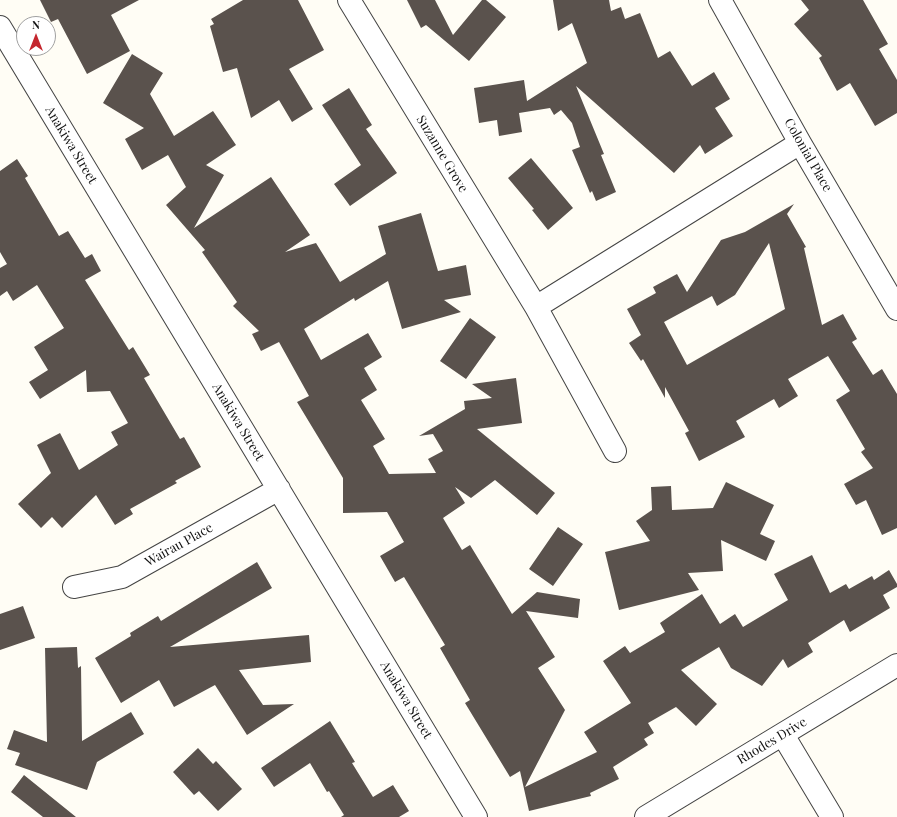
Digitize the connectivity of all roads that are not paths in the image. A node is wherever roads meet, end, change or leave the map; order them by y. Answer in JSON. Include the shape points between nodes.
{"nodes":[{"id":1,"x":349,"y":0,"type":"edge"},
{"id":2,"x":720,"y":0,"type":"edge"},
{"id":3,"x":0,"y":27,"type":"edge"},
{"id":4,"x":800,"y":143,"type":"junction"},
{"id":5,"x":536,"y":307,"type":"junction"},
{"id":6,"x":897,"y":309,"type":"edge"},
{"id":7,"x":615,"y":451,"type":"dead end"},
{"id":8,"x":279,"y":489,"type":"junction"},
{"id":9,"x":74,"y":587,"type":"dead end"},
{"id":10,"x":897,"y":665,"type":"edge"},
{"id":11,"x":783,"y":735,"type":"junction"},
{"id":12,"x":476,"y":817,"type":"edge"},
{"id":13,"x":646,"y":817,"type":"edge"},
{"id":14,"x":832,"y":817,"type":"edge"}],
"edges":[{"from":1,"to":5,"type":"street","name":"Suzanne Grove"},
{"from":2,"to":4,"type":"street","name":"Colonial Place"},
{"from":3,"to":8,"type":"street","name":"Anakiwa Street"},
{"from":4,"to":5,"type":"street"},
{"from":4,"to":6,"type":"street","name":"Colonial Place"},
{"from":5,"to":7,"type":"street","name":"Suzanne Grove"},
{"from":8,"to":9,"type":"street","name":"Wairau Place","via":[[122,578]]},
{"from":8,"to":12,"type":"street","name":"Anakiwa Street"},
{"from":10,"to":11,"type":"street","name":"Rhodes Drive"},
{"from":11,"to":13,"type":"street","name":"Rhodes Drive"},
{"from":11,"to":14,"type":"street"}]}
